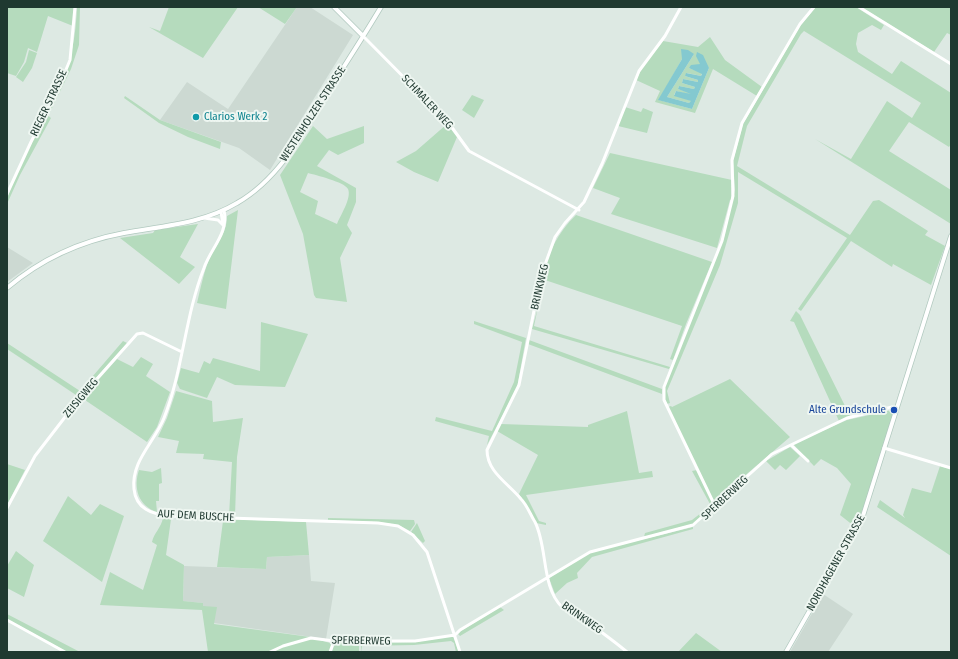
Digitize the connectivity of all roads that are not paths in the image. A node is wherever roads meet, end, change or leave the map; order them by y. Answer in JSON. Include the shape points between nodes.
{"nodes":[{"id":1,"x":75,"y":7,"type":"edge"},
{"id":2,"x":334,"y":7,"type":"edge"},
{"id":3,"x":381,"y":7,"type":"edge"},
{"id":4,"x":681,"y":7,"type":"edge"},
{"id":5,"x":814,"y":7,"type":"edge"},
{"id":6,"x":859,"y":7,"type":"edge"},
{"id":7,"x":363,"y":36,"type":"junction"},
{"id":8,"x":951,"y":64,"type":"edge"},
{"id":9,"x":7,"y":194,"type":"edge"},
{"id":10,"x":579,"y":210,"type":"junction"},
{"id":11,"x":222,"y":211,"type":"junction"},
{"id":12,"x":202,"y":218,"type":"junction"},
{"id":13,"x":224,"y":226,"type":"junction"},
{"id":14,"x":951,"y":236,"type":"edge"},
{"id":15,"x":7,"y":288,"type":"edge"},
{"id":16,"x":182,"y":352,"type":"junction"},
{"id":17,"x":897,"y":408,"type":"junction"},
{"id":18,"x":791,"y":445,"type":"junction"},
{"id":19,"x":884,"y":448,"type":"junction"},
{"id":20,"x":808,"y":461,"type":"dead end"},
{"id":21,"x":951,"y":468,"type":"edge"},
{"id":22,"x":715,"y":506,"type":"junction"},
{"id":23,"x":7,"y":508,"type":"edge"},
{"id":24,"x":547,"y":577,"type":"junction"},
{"id":25,"x":7,"y":620,"type":"edge"},
{"id":26,"x":453,"y":629,"type":"junction"},
{"id":27,"x":460,"y":630,"type":"junction"},
{"id":28,"x":455,"y":635,"type":"junction"},
{"id":29,"x":334,"y":641,"type":"junction"},
{"id":30,"x":65,"y":652,"type":"edge"},
{"id":31,"x":270,"y":652,"type":"edge"},
{"id":32,"x":330,"y":652,"type":"edge"},
{"id":33,"x":460,"y":652,"type":"edge"},
{"id":34,"x":627,"y":652,"type":"edge"},
{"id":35,"x":786,"y":652,"type":"edge"}],
"edges":[{"from":1,"to":9,"type":"street","name":"RIEGER STRASSE","via":[[70,60]]},
{"from":2,"to":7,"type":"main road"},
{"from":3,"to":7,"type":"main road","name":"WESTENHOLZER STRASSE"},
{"from":4,"to":10,"type":"street","name":"BRINKWEG","via":[[661,41],[639,70],[602,164]]},
{"from":5,"to":22,"type":"street","via":[[800,24],[742,123],[732,160],[733,196],[723,236],[664,387],[664,400]]},
{"from":6,"to":8,"type":"street"},
{"from":7,"to":10,"type":"street","name":"SCHMALER WEG","via":[[448,122],[469,151]]},
{"from":7,"to":11,"type":"main road","name":"WESTENHOLZER STRASSE","via":[[278,168],[250,195]]},
{"from":10,"to":24,"type":"street","name":"BRINKWEG","via":[[555,237],[544,266],[527,340],[520,385],[487,450],[492,469],[522,500],[535,524],[542,540]]},
{"from":11,"to":12,"type":"main road","name":"WESTENHOLZER STRASSE"},
{"from":11,"to":13,"type":"street"},
{"from":12,"to":13,"type":"street","via":[[218,220]]},
{"from":12,"to":15,"type":"main road","name":"WESTENHOLZER STRASSE","via":[[96,239],[33,268]]},
{"from":13,"to":16,"type":"street","name":"AUF DEM BUSCHE","via":[[201,276]]},
{"from":14,"to":17,"type":"main road","name":"NORDHAGENER STRASSE"},
{"from":16,"to":23,"type":"street","name":"ZEISIGWEG","via":[[143,333],[137,334],[79,398],[35,456]]},
{"from":16,"to":26,"type":"street","name":"AUF DEM BUSCHE","via":[[165,417],[141,457],[134,476],[138,503],[156,515],[378,523],[398,526],[413,535],[427,552]]},
{"from":17,"to":18,"type":"street","name":"SPERBERWEG","via":[[847,418]]},
{"from":17,"to":19,"type":"main road","name":"NORDHAGENER STRASSE"},
{"from":18,"to":20,"type":"street"},
{"from":18,"to":22,"type":"street","name":"SPERBERWEG","via":[[768,458]]},
{"from":19,"to":21,"type":"street"},
{"from":19,"to":35,"type":"main road","name":"NORDHAGENER STRASSE","via":[[862,519]]},
{"from":22,"to":24,"type":"street","name":"SPERBERWEG","via":[[693,525],[590,552]]},
{"from":24,"to":27,"type":"street"},
{"from":24,"to":34,"type":"street","name":"BRINKWEG","via":[[551,590],[562,607]]},
{"from":25,"to":30,"type":"street"},
{"from":26,"to":27,"type":"street"},
{"from":26,"to":28,"type":"street","name":"AUF DEM BUSCHE"},
{"from":27,"to":28,"type":"street"},
{"from":28,"to":29,"type":"street","name":"SPERBERWEG","via":[[415,641]]},
{"from":28,"to":33,"type":"street","name":"AUF DEM BUSCHE"},
{"from":29,"to":31,"type":"street","name":"SPERBERWEG","via":[[311,638]]},
{"from":29,"to":32,"type":"street"}]}
